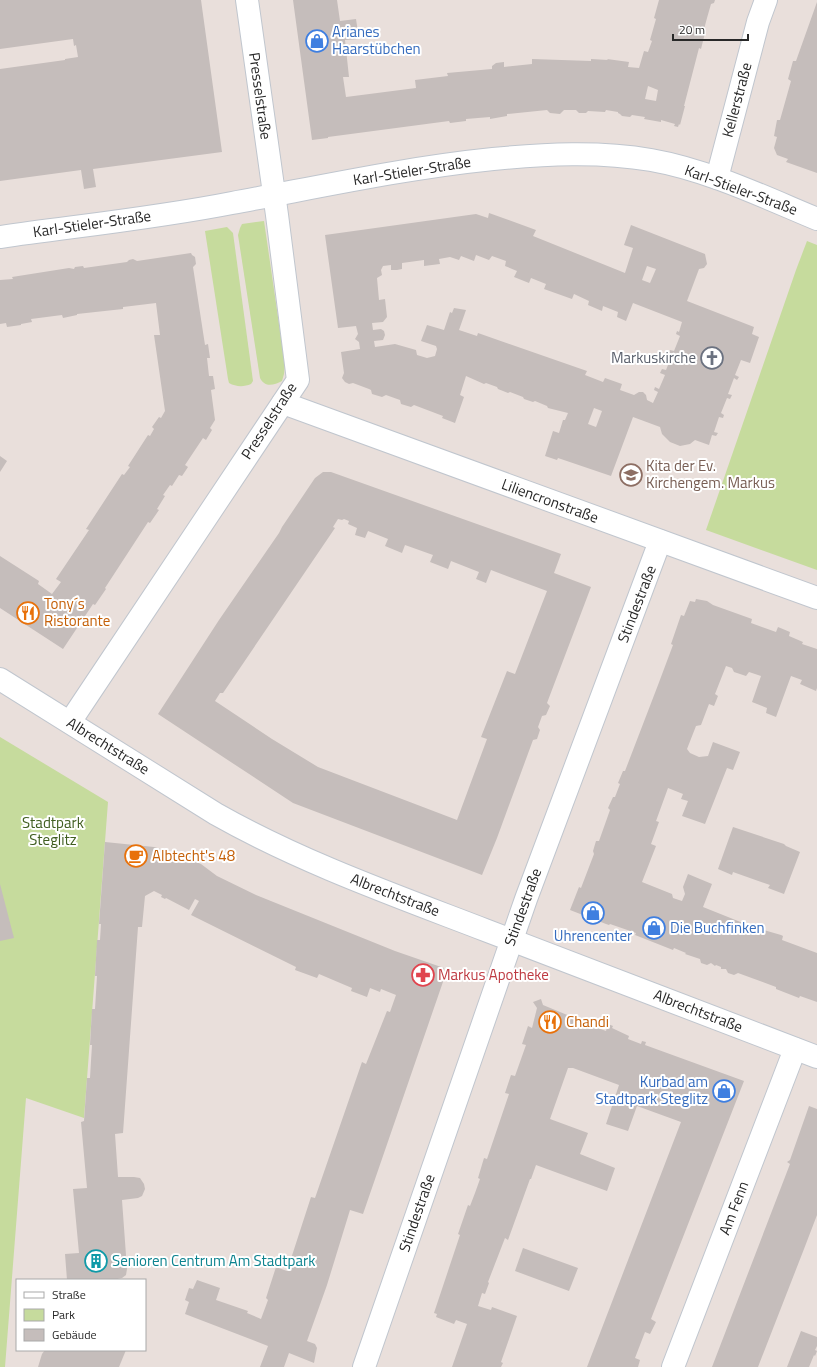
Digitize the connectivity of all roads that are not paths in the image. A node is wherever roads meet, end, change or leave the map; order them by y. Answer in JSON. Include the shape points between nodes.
{"nodes":[{"id":1,"x":247,"y":0,"type":"edge"},
{"id":2,"x":766,"y":0,"type":"edge"},
{"id":3,"x":716,"y":178,"type":"junction"},
{"id":4,"x":274,"y":195,"type":"junction"},
{"id":5,"x":817,"y":219,"type":"edge"},
{"id":6,"x":0,"y":237,"type":"edge"},
{"id":7,"x":283,"y":403,"type":"junction"},
{"id":8,"x":660,"y":541,"type":"junction"},
{"id":9,"x":817,"y":598,"type":"edge"},
{"id":10,"x":0,"y":678,"type":"edge"},
{"id":11,"x":70,"y":722,"type":"junction"},
{"id":12,"x":512,"y":940,"type":"junction"},
{"id":13,"x":795,"y":1049,"type":"junction"},
{"id":14,"x":817,"y":1057,"type":"edge"},
{"id":15,"x":364,"y":1367,"type":"edge"},
{"id":16,"x":673,"y":1367,"type":"edge"}],
"edges":[{"from":1,"to":4,"type":"street","name":"Presselstraße"},
{"from":2,"to":3,"type":"street","name":"Kellerstraße"},
{"from":3,"to":4,"type":"street","name":"Karl-Stieler-Straße","via":[[652,160],[549,154],[403,170]]},
{"from":3,"to":5,"type":"street","name":"Karl-Stieler-Straße"},
{"from":4,"to":6,"type":"street","name":"Karl-Stieler-Straße","via":[[206,208]]},
{"from":4,"to":7,"type":"street","name":"Presselstraße","via":[[298,380]]},
{"from":7,"to":8,"type":"street","name":"Liliencronstraße"},
{"from":7,"to":11,"type":"street","name":"Presselstraße"},
{"from":8,"to":9,"type":"street","name":"Liliencronstraße"},
{"from":8,"to":12,"type":"street","name":"Stindestraße"},
{"from":10,"to":11,"type":"street","name":"Albrechtstraße"},
{"from":11,"to":12,"type":"street","name":"Albrechtstraße","via":[[248,832],[360,882]]},
{"from":12,"to":13,"type":"street","name":"Albrechtstraße"},
{"from":12,"to":15,"type":"street","name":"Stindestraße"},
{"from":13,"to":14,"type":"street","name":"Albrechtstraße"},
{"from":13,"to":16,"type":"street","name":"Am Fenn"}]}
